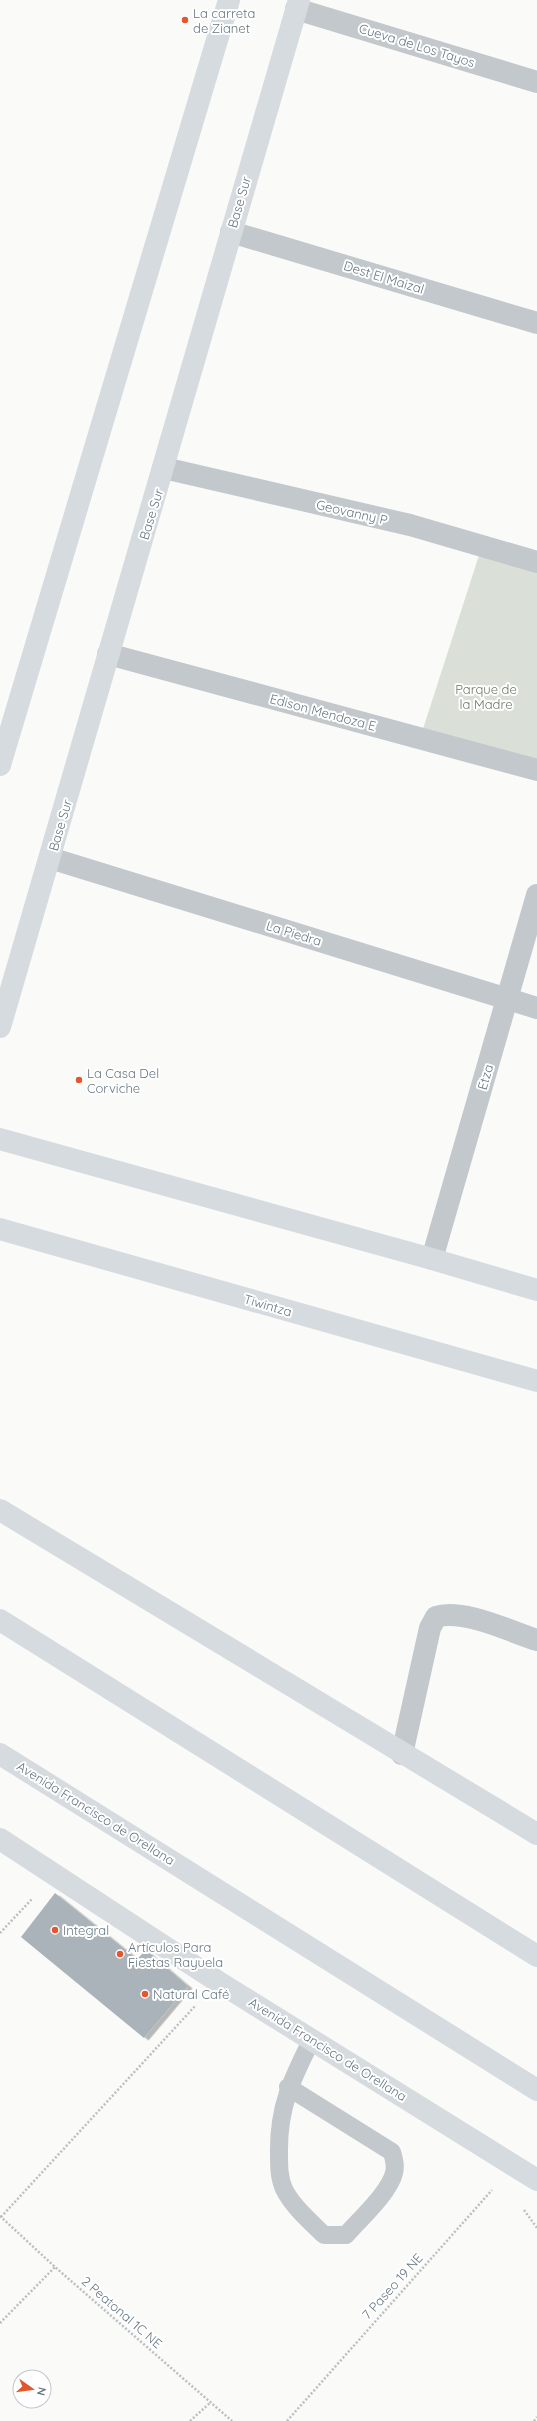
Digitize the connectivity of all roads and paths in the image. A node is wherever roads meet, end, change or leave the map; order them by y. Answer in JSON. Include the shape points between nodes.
{"nodes":[{"id":1,"x":229,"y":0,"type":"edge"},
{"id":2,"x":298,"y":4,"type":"edge"},
{"id":3,"x":537,"y":82,"type":"edge"},
{"id":4,"x":231,"y":232,"type":"junction"},
{"id":5,"x":537,"y":323,"type":"edge"},
{"id":6,"x":164,"y":468,"type":"junction"},
{"id":7,"x":537,"y":562,"type":"edge"},
{"id":8,"x":108,"y":654,"type":"junction"},
{"id":9,"x":0,"y":765,"type":"edge"},
{"id":10,"x":537,"y":770,"type":"edge"},
{"id":11,"x":50,"y":858,"type":"junction"},
{"id":12,"x":537,"y":896,"type":"edge"},
{"id":13,"x":507,"y":999,"type":"junction"},
{"id":14,"x":537,"y":1008,"type":"edge"},
{"id":15,"x":0,"y":1028,"type":"edge"},
{"id":16,"x":0,"y":1139,"type":"edge"},
{"id":17,"x":0,"y":1229,"type":"edge"},
{"id":18,"x":432,"y":1259,"type":"junction"},
{"id":19,"x":537,"y":1290,"type":"edge"},
{"id":20,"x":537,"y":1381,"type":"edge"},
{"id":21,"x":0,"y":1510,"type":"edge"},
{"id":22,"x":0,"y":1620,"type":"edge"},
{"id":23,"x":537,"y":1640,"type":"edge"},
{"id":24,"x":0,"y":1754,"type":"edge"},
{"id":25,"x":402,"y":1754,"type":"junction"},
{"id":26,"x":537,"y":1834,"type":"edge"},
{"id":27,"x":0,"y":1839,"type":"edge"},
{"id":28,"x":55,"y":1873,"type":"junction"},
{"id":29,"x":0,"y":1933,"type":"edge"},
{"id":30,"x":537,"y":1956,"type":"edge"},
{"id":31,"x":217,"y":1981,"type":"junction"},
{"id":32,"x":312,"y":2039,"type":"junction"},
{"id":33,"x":288,"y":2087,"type":"junction"},
{"id":34,"x":537,"y":2090,"type":"edge"},
{"id":35,"x":511,"y":2164,"type":"junction"},
{"id":36,"x":537,"y":2180,"type":"edge"},
{"id":37,"x":0,"y":2216,"type":"edge"},
{"id":38,"x":55,"y":2267,"type":"junction"},
{"id":39,"x":0,"y":2323,"type":"edge"},
{"id":40,"x":211,"y":2402,"type":"junction"},
{"id":41,"x":537,"y":2417,"type":"edge"},
{"id":42,"x":190,"y":2421,"type":"edge"},
{"id":43,"x":232,"y":2421,"type":"edge"},
{"id":44,"x":287,"y":2421,"type":"edge"},
{"id":45,"x":534,"y":2421,"type":"edge"}],
"edges":[{"from":1,"to":9,"type":"main road"},
{"from":2,"to":3,"type":"street","name":"Cueva de Los Tayos"},
{"from":2,"to":4,"type":"main road","name":"Base Sur"},
{"from":4,"to":5,"type":"street","name":"Dest El Maizal"},
{"from":4,"to":6,"type":"main road","name":"Base Sur"},
{"from":6,"to":7,"type":"street","name":"Geovanny P","via":[[410,525]]},
{"from":6,"to":8,"type":"main road","name":"Base Sur"},
{"from":8,"to":10,"type":"street","name":"Edison Mendoza E"},
{"from":8,"to":11,"type":"main road","name":"Base Sur"},
{"from":11,"to":13,"type":"street","name":"La Piedra"},
{"from":11,"to":15,"type":"main road","name":"Base Sur"},
{"from":12,"to":13,"type":"street","name":"Etza"},
{"from":13,"to":14,"type":"street","name":"La Piedra"},
{"from":13,"to":18,"type":"street","name":"Etza"},
{"from":16,"to":18,"type":"main road"},
{"from":17,"to":20,"type":"main road","name":"Tiwintza"},
{"from":18,"to":19,"type":"main road"},
{"from":21,"to":25,"type":"main road"},
{"from":22,"to":30,"type":"main road"},
{"from":23,"to":25,"type":"street","via":[[467,1617],[436,1617],[430,1628]]},
{"from":24,"to":34,"type":"main road","name":"Avenida Francisco de Orellana"},
{"from":25,"to":26,"type":"main road"},
{"from":27,"to":28,"type":"main road","name":"Avenida Francisco de Orellana"},
{"from":28,"to":29,"type":"path"},
{"from":28,"to":31,"type":"main road","name":"Avenida Francisco de Orellana"},
{"from":31,"to":32,"type":"main road","name":"Avenida Francisco de Orellana"},
{"from":31,"to":37,"type":"path"},
{"from":32,"to":33,"type":"lane"},
{"from":32,"to":35,"type":"main road","name":"Avenida Francisco de Orellana"},
{"from":33,"to":33,"type":"lane","via":[[278,2133],[279,2172],[284,2189],[303,2215],[324,2235],[346,2235],[388,2187],[394,2174],[392,2152]]},
{"from":35,"to":36,"type":"main road","name":"Avenida Francisco de Orellana"},
{"from":35,"to":44,"type":"path","name":"7 Paseo 19 NE","via":[[501,2179]]},
{"from":37,"to":38,"type":"path","name":"2 Peatonal 1C NE"},
{"from":38,"to":39,"type":"path"},
{"from":38,"to":40,"type":"path","name":"2 Peatonal 1C NE"},
{"from":40,"to":42,"type":"path"},
{"from":40,"to":43,"type":"path","name":"2 Peatonal 1C NE"},
{"from":41,"to":45,"type":"path"}]}
